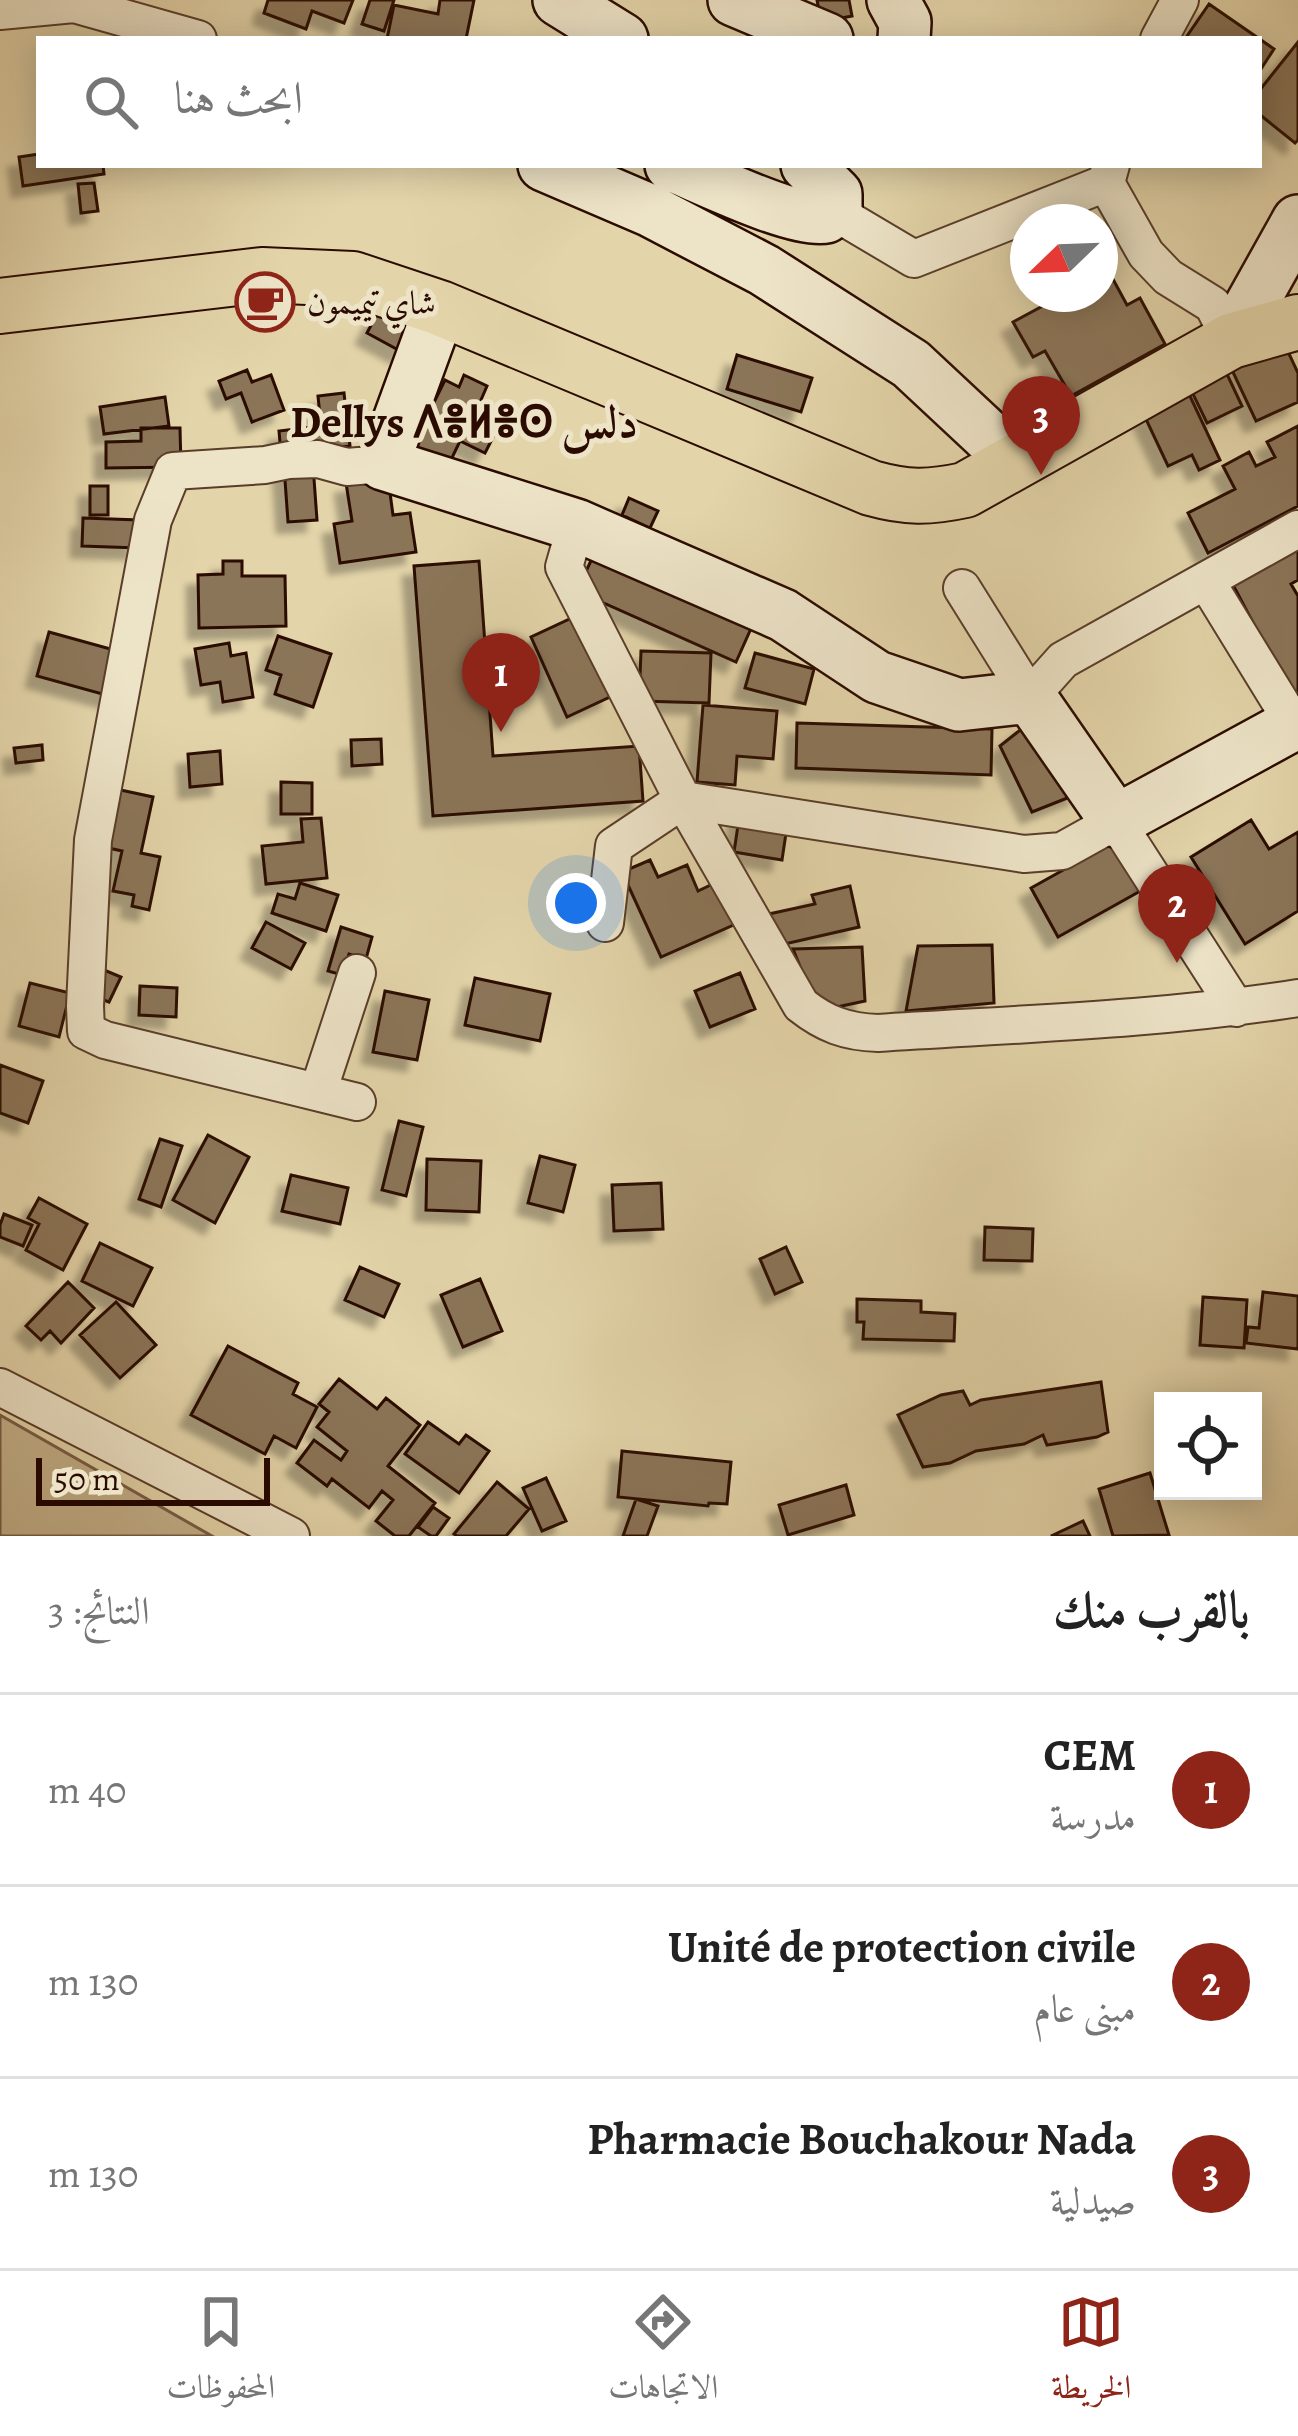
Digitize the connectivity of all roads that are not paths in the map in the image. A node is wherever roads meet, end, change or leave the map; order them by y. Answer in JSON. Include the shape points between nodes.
{"nodes":[{"id":1,"x":559,"y":0,"type":"edge"},
{"id":2,"x":734,"y":0,"type":"edge"},
{"id":3,"x":893,"y":0,"type":"edge"},
{"id":4,"x":1180,"y":0,"type":"edge"},
{"id":5,"x":0,"y":11,"type":"edge"},
{"id":6,"x":187,"y":36,"type":"edge"},
{"id":7,"x":617,"y":36,"type":"edge"},
{"id":8,"x":820,"y":36,"type":"edge"},
{"id":9,"x":904,"y":36,"type":"edge"},
{"id":10,"x":1161,"y":36,"type":"edge"},
{"id":11,"x":551,"y":168,"type":"edge"},
{"id":12,"x":679,"y":168,"type":"edge"},
{"id":13,"x":810,"y":168,"type":"edge"},
{"id":14,"x":1108,"y":174,"type":"edge"},
{"id":15,"x":833,"y":211,"type":"junction"},
{"id":16,"x":1298,"y":220,"type":"edge"},
{"id":17,"x":0,"y":306,"type":"edge"},
{"id":18,"x":440,"y":308,"type":"junction"},
{"id":19,"x":1298,"y":322,"type":"edge"},
{"id":20,"x":1231,"y":341,"type":"junction"},
{"id":21,"x":1016,"y":462,"type":"junction"},
{"id":22,"x":383,"y":464,"type":"junction"},
{"id":23,"x":576,"y":525,"type":"junction"},
{"id":24,"x":1298,"y":529,"type":"edge"},
{"id":25,"x":1206,"y":581,"type":"junction"},
{"id":26,"x":962,"y":588,"type":"dead end"},
{"id":27,"x":1030,"y":697,"type":"junction"},
{"id":28,"x":1297,"y":726,"type":"edge"},
{"id":29,"x":683,"y":800,"type":"junction"},
{"id":30,"x":1116,"y":821,"type":"junction"},
{"id":31,"x":605,"y":923,"type":"dead end"},
{"id":32,"x":357,"y":973,"type":"dead end"},
{"id":33,"x":1298,"y":998,"type":"edge"},
{"id":34,"x":1236,"y":1008,"type":"junction"},
{"id":35,"x":318,"y":1092,"type":"junction"},
{"id":36,"x":357,"y":1102,"type":"dead end"},
{"id":37,"x":0,"y":1387,"type":"edge"},
{"id":38,"x":291,"y":1536,"type":"edge"}],
"edges":[{"from":1,"to":7,"type":"main road"},
{"from":2,"to":8,"type":"main road"},
{"from":3,"to":9,"type":"main road"},
{"from":4,"to":10,"type":"street"},
{"from":5,"to":6,"type":"street","via":[[74,4]]},
{"from":11,"to":21,"type":"main road","via":[[649,210],[801,293],[911,364]]},
{"from":12,"to":15,"type":"main road","via":[[813,219]]},
{"from":13,"to":15,"type":"main road","via":[[834,189]]},
{"from":14,"to":15,"type":"street","via":[[914,259]]},
{"from":14,"to":20,"type":"street","via":[[1146,254],[1213,305]]},
{"from":16,"to":20,"type":"main road"},
{"from":17,"to":18,"type":"main road","via":[[262,275],[352,278]]},
{"from":18,"to":21,"type":"main road","via":[[871,488],[934,497]]},
{"from":18,"to":22,"type":"main road"},
{"from":19,"to":20,"type":"main road"},
{"from":20,"to":21,"type":"main road"},
{"from":22,"to":23,"type":"main road"},
{"from":22,"to":35,"type":"street","via":[[304,460],[173,472],[153,520],[93,840],[86,1031]]},
{"from":23,"to":27,"type":"main road","via":[[783,615],[877,677],[959,705]]},
{"from":23,"to":29,"type":"street","via":[[564,567]]},
{"from":24,"to":25,"type":"street"},
{"from":25,"to":27,"type":"street","via":[[1063,660]]},
{"from":25,"to":28,"type":"street"},
{"from":26,"to":27,"type":"street"},
{"from":27,"to":30,"type":"main road"},
{"from":28,"to":30,"type":"main road"},
{"from":29,"to":30,"type":"street","via":[[1024,854],[1062,851]]},
{"from":29,"to":31,"type":"street","via":[[614,846]]},
{"from":29,"to":34,"type":"street","via":[[801,1005],[836,1028],[878,1033]]},
{"from":30,"to":34,"type":"street"},
{"from":32,"to":35,"type":"street"},
{"from":33,"to":34,"type":"street"},
{"from":35,"to":36,"type":"street"},
{"from":37,"to":38,"type":"street"}]}
